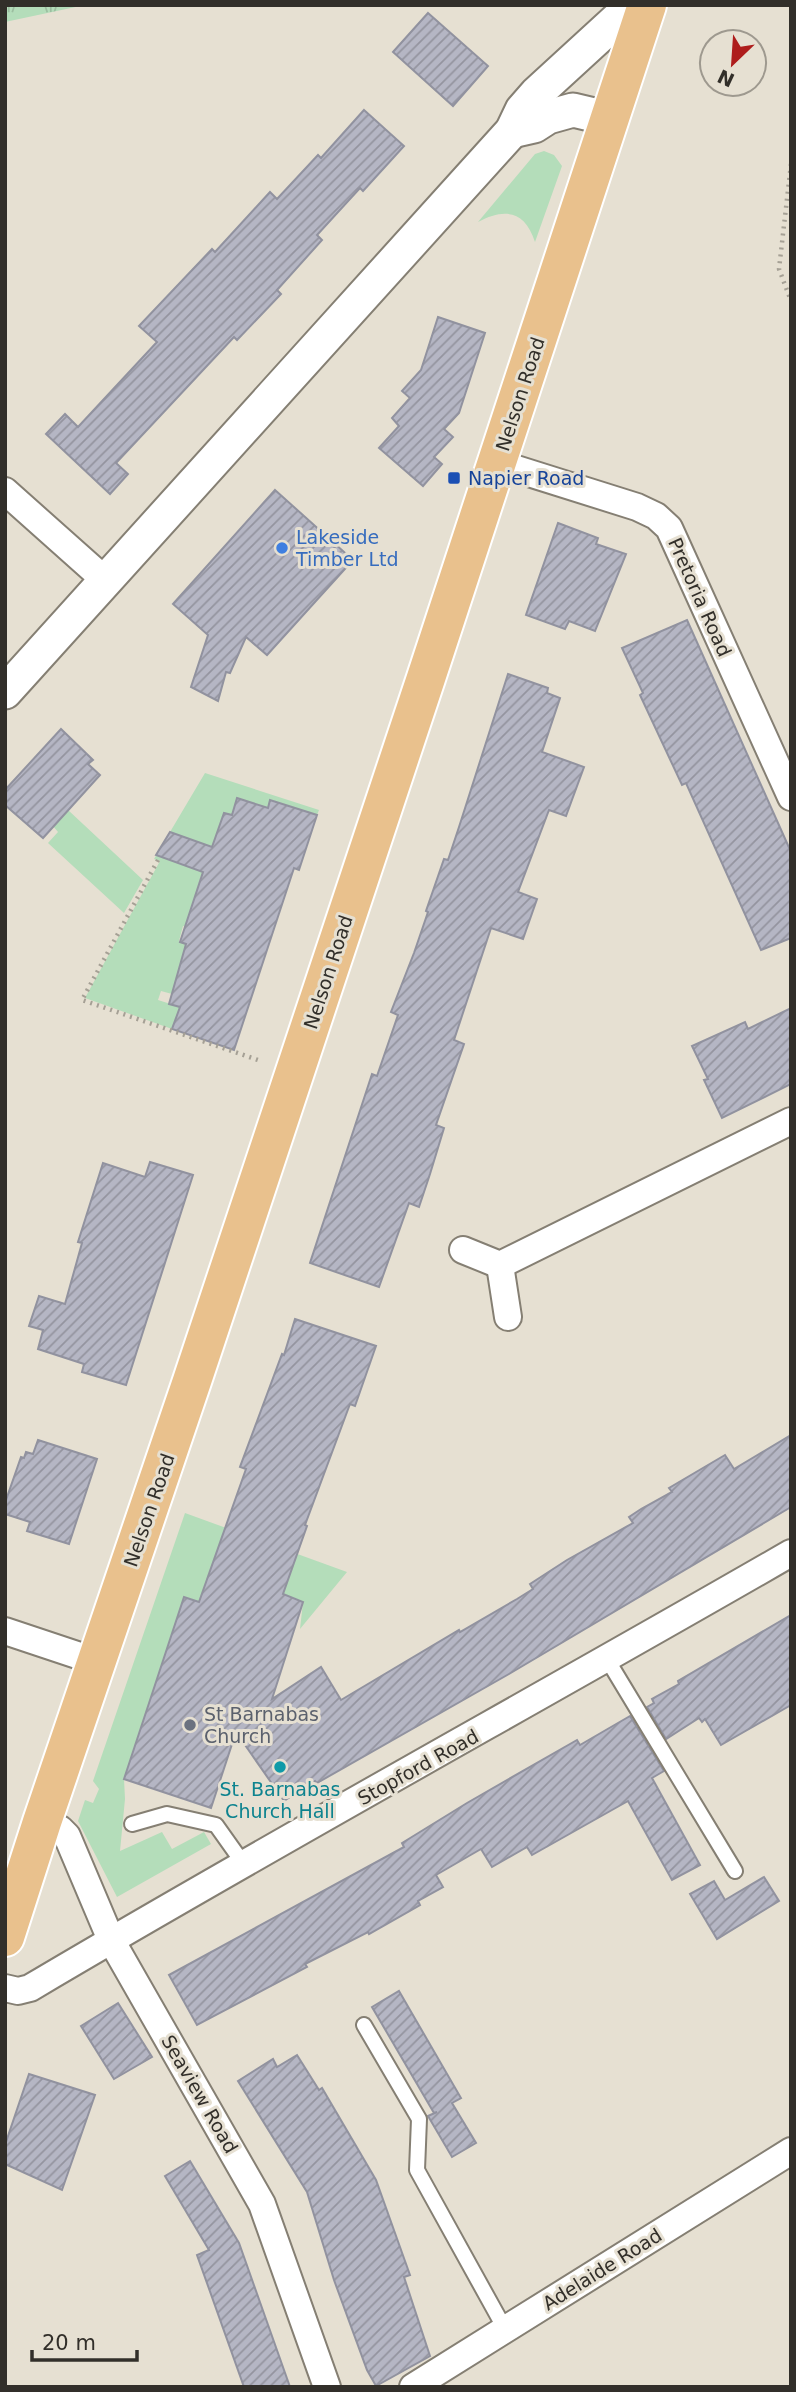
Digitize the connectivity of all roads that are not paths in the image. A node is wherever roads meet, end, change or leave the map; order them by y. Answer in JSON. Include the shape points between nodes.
{"nodes":[{"id":1,"x":631,"y":11,"type":"edge"},
{"id":2,"x":611,"y":119,"type":"junction"},
{"id":3,"x":512,"y":131,"type":"junction"},
{"id":4,"x":497,"y":463,"type":"junction"},
{"id":5,"x":5,"y":491,"type":"edge"},
{"id":6,"x":106,"y":581,"type":"junction"},
{"id":7,"x":5,"y":692,"type":"edge"},
{"id":8,"x":791,"y":797,"type":"edge"},
{"id":9,"x":791,"y":1121,"type":"edge"},
{"id":10,"x":463,"y":1250,"type":"dead end"},
{"id":11,"x":500,"y":1265,"type":"junction"},
{"id":12,"x":508,"y":1317,"type":"dead end"},
{"id":13,"x":791,"y":1553,"type":"edge"},
{"id":14,"x":5,"y":1631,"type":"edge"},
{"id":15,"x":607,"y":1659,"type":"junction"},
{"id":16,"x":98,"y":1662,"type":"junction"},
{"id":17,"x":42,"y":1822,"type":"junction"},
{"id":18,"x":132,"y":1824,"type":"dead end"},
{"id":19,"x":243,"y":1863,"type":"junction"},
{"id":20,"x":735,"y":1871,"type":"dead end"},
{"id":21,"x":5,"y":1937,"type":"edge"},
{"id":22,"x":111,"y":1940,"type":"junction"},
{"id":23,"x":5,"y":1988,"type":"edge"},
{"id":24,"x":364,"y":2025,"type":"dead end"},
{"id":25,"x":791,"y":2151,"type":"edge"},
{"id":26,"x":505,"y":2329,"type":"junction"},
{"id":27,"x":327,"y":2387,"type":"edge"},
{"id":28,"x":413,"y":2387,"type":"edge"}],
"edges":[{"from":1,"to":2,"type":"main road","name":"Nelson Road"},
{"from":1,"to":3,"type":"street","via":[[549,81],[522,110]]},
{"from":2,"to":3,"type":"street","via":[[573,110]]},
{"from":2,"to":4,"type":"main road","name":"Nelson Road"},
{"from":3,"to":6,"type":"street"},
{"from":4,"to":8,"type":"street","name":"Pretoria Road","via":[[636,507],[669,528]]},
{"from":4,"to":16,"type":"main road","name":"Nelson Road"},
{"from":5,"to":6,"type":"street"},
{"from":6,"to":7,"type":"street"},
{"from":9,"to":11,"type":"street"},
{"from":10,"to":11,"type":"street"},
{"from":11,"to":12,"type":"street"},
{"from":13,"to":15,"type":"street","name":"Stopford Road"},
{"from":14,"to":16,"type":"street"},
{"from":15,"to":19,"type":"street","name":"Stopford Road"},
{"from":15,"to":20,"type":"lane"},
{"from":16,"to":17,"type":"main road","name":"Nelson Road"},
{"from":17,"to":21,"type":"main road","name":"Nelson Road"},
{"from":17,"to":22,"type":"street","name":"Seaview Road","via":[[67,1836]]},
{"from":18,"to":19,"type":"lane","via":[[167,1814],[216,1825]]},
{"from":19,"to":22,"type":"street","name":"Stopford Road"},
{"from":22,"to":23,"type":"street","name":"Stopford Road","via":[[26,1990]]},
{"from":22,"to":27,"type":"street","name":"Seaview Road","via":[[262,2204]]},
{"from":24,"to":26,"type":"lane","via":[[419,2119],[417,2170]]},
{"from":25,"to":26,"type":"street","name":"Adelaide Road"},
{"from":26,"to":28,"type":"street","name":"Adelaide Road"}]}
